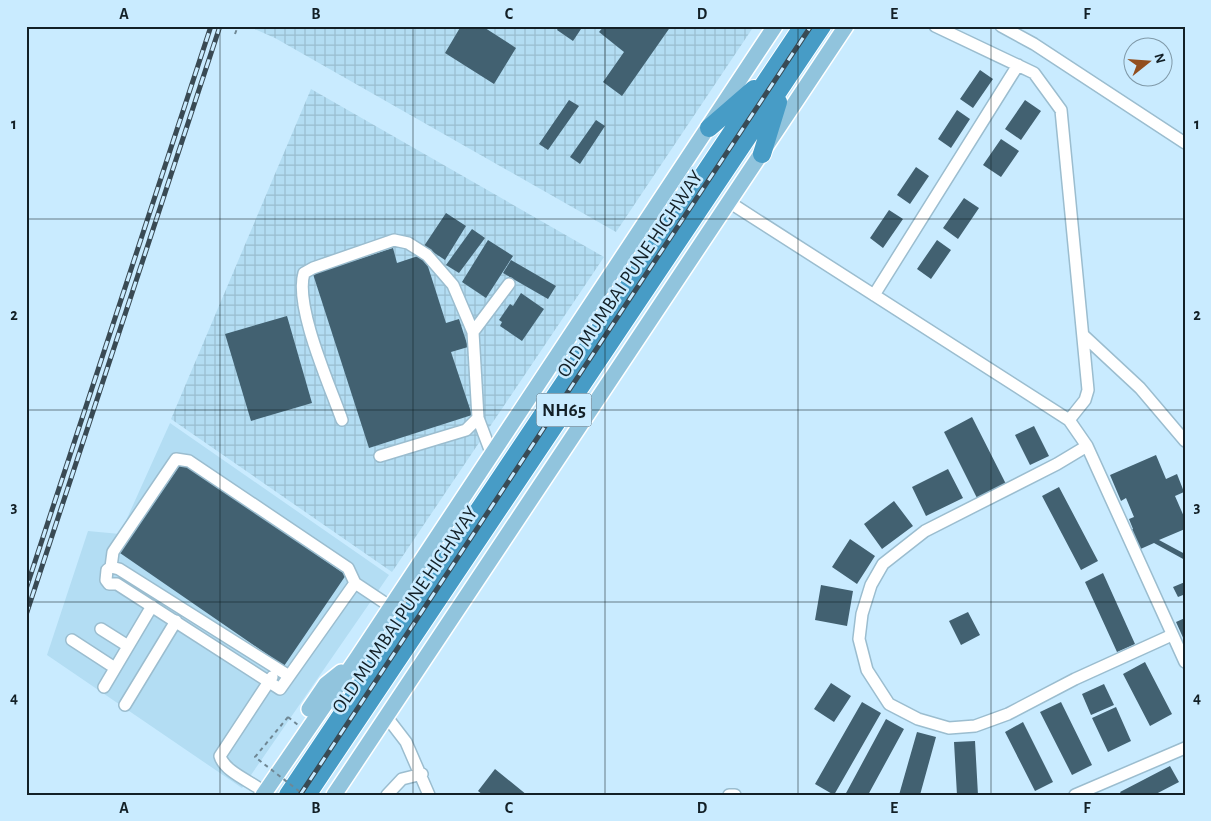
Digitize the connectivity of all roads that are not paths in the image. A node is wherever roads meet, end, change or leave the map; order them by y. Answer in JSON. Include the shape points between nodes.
{"nodes":[{"id":1,"x":775,"y":26,"type":"edge"},
{"id":2,"x":803,"y":26,"type":"edge"},
{"id":3,"x":822,"y":26,"type":"edge"},
{"id":4,"x":846,"y":26,"type":"edge"},
{"id":5,"x":935,"y":26,"type":"edge"},
{"id":6,"x":1001,"y":26,"type":"edge"},
{"id":7,"x":1018,"y":65,"type":"junction"},
{"id":8,"x":778,"y":79,"type":"junction"},
{"id":9,"x":709,"y":128,"type":"junction"},
{"id":10,"x":1185,"y":144,"type":"edge"},
{"id":11,"x":762,"y":154,"type":"junction"},
{"id":12,"x":729,"y":202,"type":"junction"},
{"id":13,"x":509,"y":284,"type":"dead end"},
{"id":14,"x":874,"y":294,"type":"junction"},
{"id":15,"x":473,"y":332,"type":"junction"},
{"id":16,"x":1083,"y":335,"type":"junction"},
{"id":17,"x":478,"y":418,"type":"junction"},
{"id":18,"x":342,"y":420,"type":"dead end"},
{"id":19,"x":1070,"y":420,"type":"junction"},
{"id":20,"x":1185,"y":441,"type":"edge"},
{"id":21,"x":1087,"y":446,"type":"junction"},
{"id":22,"x":492,"y":455,"type":"junction"},
{"id":23,"x":380,"y":456,"type":"dead end"},
{"id":24,"x":111,"y":567,"type":"junction"},
{"id":25,"x":355,"y":583,"type":"junction"},
{"id":26,"x":152,"y":606,"type":"junction"},
{"id":27,"x":391,"y":607,"type":"junction"},
{"id":28,"x":176,"y":621,"type":"junction"},
{"id":29,"x":101,"y":629,"type":"dead end"},
{"id":30,"x":1172,"y":635,"type":"junction"},
{"id":31,"x":72,"y":640,"type":"dead end"},
{"id":32,"x":128,"y":646,"type":"junction"},
{"id":33,"x":357,"y":658,"type":"junction"},
{"id":34,"x":1185,"y":662,"type":"edge"},
{"id":35,"x":115,"y":668,"type":"junction"},
{"id":36,"x":276,"y":669,"type":"junction"},
{"id":37,"x":288,"y":676,"type":"junction"},
{"id":38,"x":270,"y":682,"type":"junction"},
{"id":39,"x":104,"y":687,"type":"dead end"},
{"id":40,"x":125,"y":705,"type":"dead end"},
{"id":41,"x":386,"y":716,"type":"junction"},
{"id":42,"x":1185,"y":748,"type":"edge"},
{"id":43,"x":422,"y":774,"type":"junction"},
{"id":44,"x":257,"y":792,"type":"edge"},
{"id":45,"x":288,"y":795,"type":"edge"},
{"id":46,"x":306,"y":795,"type":"edge"},
{"id":47,"x":334,"y":795,"type":"edge"},
{"id":48,"x":387,"y":795,"type":"edge"},
{"id":49,"x":429,"y":795,"type":"edge"},
{"id":50,"x":729,"y":795,"type":"edge"},
{"id":51,"x":735,"y":795,"type":"edge"},
{"id":52,"x":1075,"y":795,"type":"edge"}],
"edges":[{"from":1,"to":9,"type":"main road"},
{"from":2,"to":8,"type":"highway","name":"OLD MUMBAI PUNE HIGHWAY","number":"NH65"},
{"from":3,"to":8,"type":"highway","name":"OLD MUMBAI PUNE HIGHWAY","number":"NH65"},
{"from":4,"to":11,"type":"main road"},
{"from":5,"to":7,"type":"street"},
{"from":6,"to":10,"type":"street","via":[[1034,44]]},
{"from":7,"to":14,"type":"street"},
{"from":7,"to":16,"type":"street","via":[[1034,73],[1061,110]]},
{"from":8,"to":9,"type":"highway"},
{"from":8,"to":11,"type":"highway"},
{"from":8,"to":45,"type":"highway","name":"OLD MUMBAI PUNE HIGHWAY","number":"NH65"},
{"from":8,"to":46,"type":"highway","name":"OLD MUMBAI PUNE HIGHWAY","number":"NH65"},
{"from":9,"to":22,"type":"main road"},
{"from":11,"to":12,"type":"main road"},
{"from":12,"to":14,"type":"street"},
{"from":12,"to":41,"type":"main road"},
{"from":13,"to":15,"type":"street"},
{"from":14,"to":19,"type":"street"},
{"from":15,"to":17,"type":"street"},
{"from":15,"to":18,"type":"street","via":[[454,285],[427,255],[408,243],[394,240],[304,273],[301,290],[307,317]]},
{"from":16,"to":19,"type":"street","via":[[1088,390],[1085,400]]},
{"from":16,"to":20,"type":"street","via":[[1140,388]]},
{"from":17,"to":22,"type":"street"},
{"from":17,"to":23,"type":"street","via":[[466,430]]},
{"from":19,"to":21,"type":"street"},
{"from":21,"to":30,"type":"street"},
{"from":21,"to":30,"type":"street","via":[[925,531],[883,564],[871,585],[862,614],[859,639],[867,670],[889,704],[926,722],[949,728],[966,727],[1008,714],[1074,679]]},
{"from":22,"to":27,"type":"main road"},
{"from":24,"to":25,"type":"street","via":[[112,552],[176,459],[182,459],[348,568]]},
{"from":24,"to":26,"type":"street","via":[[105,574],[109,584],[117,584]]},
{"from":24,"to":36,"type":"street","via":[[119,569]]},
{"from":25,"to":27,"type":"street"},
{"from":25,"to":37,"type":"street"},
{"from":26,"to":28,"type":"street"},
{"from":26,"to":32,"type":"street"},
{"from":27,"to":33,"type":"main road"},
{"from":28,"to":38,"type":"street"},
{"from":28,"to":40,"type":"street"},
{"from":29,"to":32,"type":"street"},
{"from":30,"to":34,"type":"street"},
{"from":31,"to":35,"type":"street"},
{"from":32,"to":35,"type":"street"},
{"from":33,"to":44,"type":"main road"},
{"from":33,"to":44,"type":"main road","via":[[326,684],[293,721]]},
{"from":35,"to":39,"type":"street"},
{"from":36,"to":37,"type":"street"},
{"from":36,"to":38,"type":"street"},
{"from":37,"to":38,"type":"street","via":[[280,689]]},
{"from":38,"to":44,"type":"street","via":[[220,756],[222,762]]},
{"from":41,"to":43,"type":"street","via":[[406,742]]},
{"from":41,"to":47,"type":"main road"},
{"from":42,"to":52,"type":"street"},
{"from":43,"to":48,"type":"street","via":[[402,779]]},
{"from":43,"to":49,"type":"street"},
{"from":50,"to":51,"type":"street"}]}
